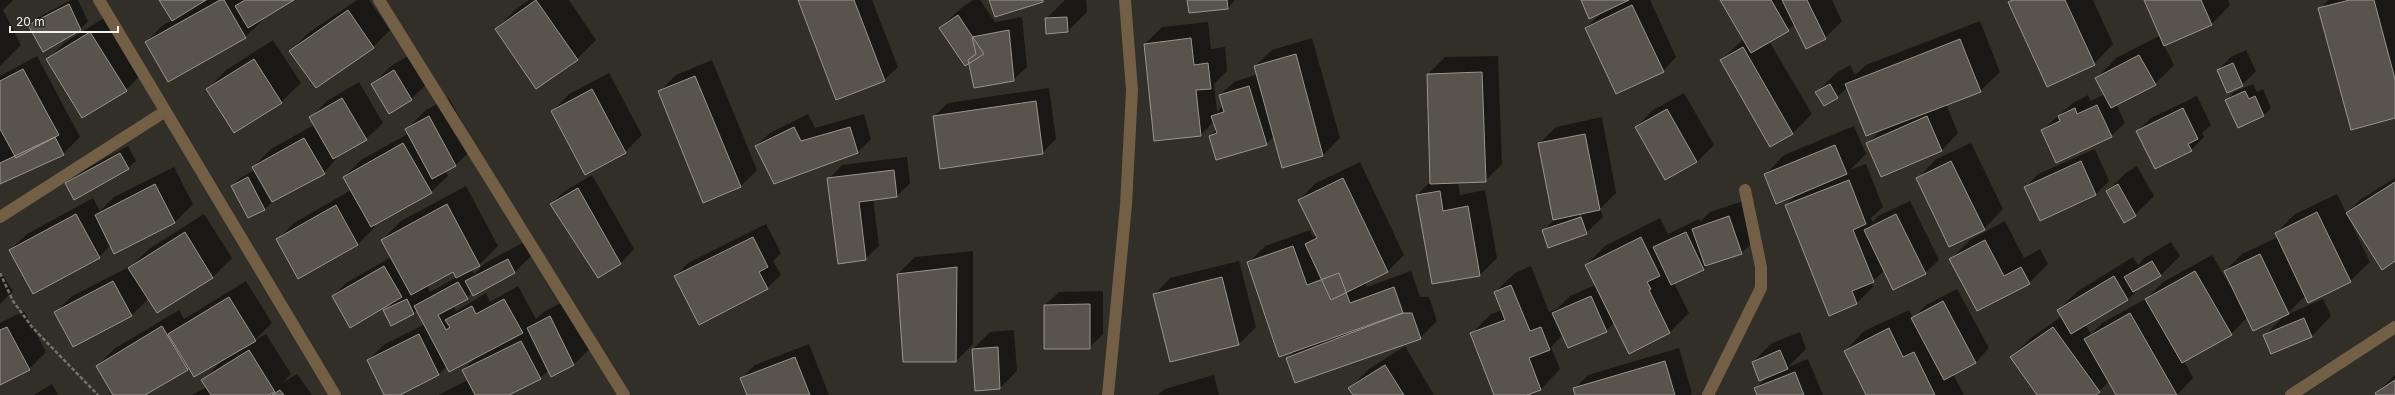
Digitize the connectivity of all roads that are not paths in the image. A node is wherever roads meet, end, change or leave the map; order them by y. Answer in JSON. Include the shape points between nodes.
{"nodes":[{"id":1,"x":99,"y":0,"type":"edge"},
{"id":2,"x":378,"y":0,"type":"edge"},
{"id":3,"x":1125,"y":0,"type":"edge"},
{"id":4,"x":164,"y":112,"type":"junction"},
{"id":5,"x":1745,"y":190,"type":"dead end"},
{"id":6,"x":0,"y":217,"type":"edge"},
{"id":7,"x":2395,"y":327,"type":"edge"},
{"id":8,"x":335,"y":395,"type":"edge"},
{"id":9,"x":624,"y":395,"type":"edge"},
{"id":10,"x":1108,"y":395,"type":"edge"},
{"id":11,"x":1708,"y":395,"type":"edge"},
{"id":12,"x":2291,"y":395,"type":"edge"}],
"edges":[{"from":1,"to":4,"type":"street"},
{"from":2,"to":9,"type":"street"},
{"from":3,"to":10,"type":"street","via":[[1132,90],[1126,206]]},
{"from":4,"to":6,"type":"street"},
{"from":4,"to":8,"type":"street"},
{"from":5,"to":11,"type":"street","via":[[1760,267],[1761,288]]},
{"from":7,"to":12,"type":"street"}]}
